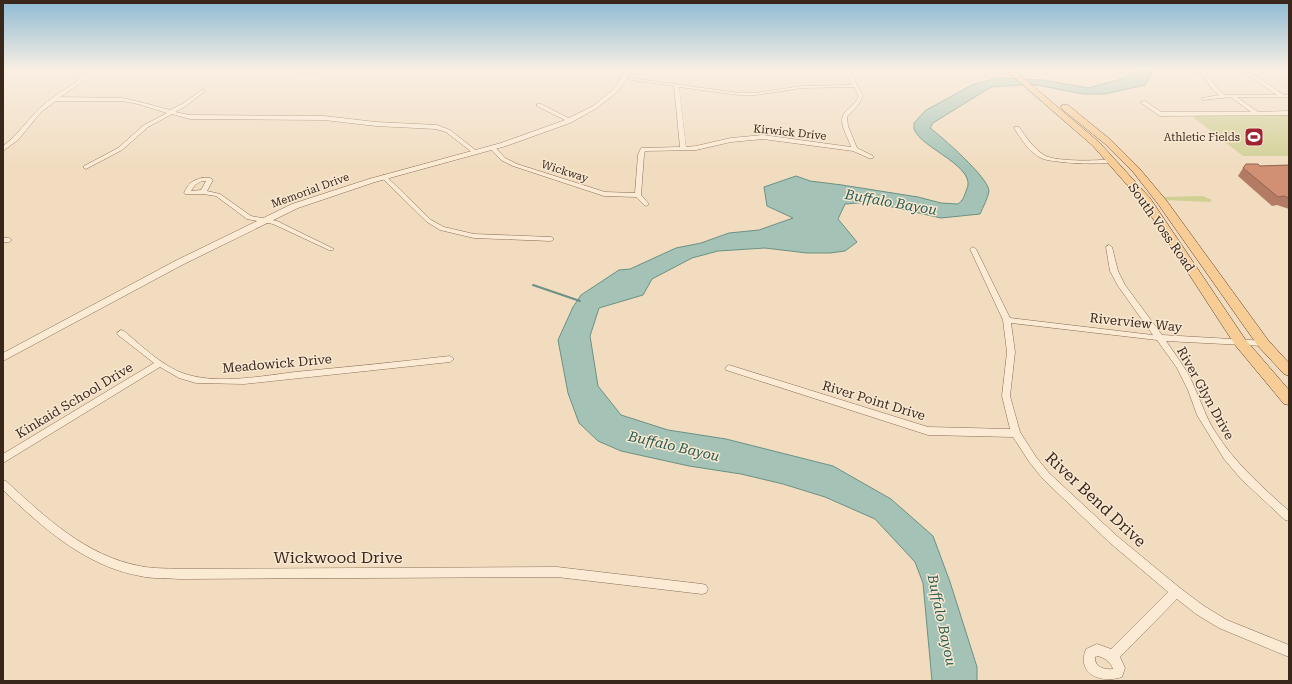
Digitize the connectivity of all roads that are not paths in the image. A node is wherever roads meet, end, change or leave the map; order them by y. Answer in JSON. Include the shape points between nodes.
{"nodes":[{"id":1,"x":51,"y":102,"type":"edge"},
{"id":2,"x":133,"y":102,"type":"edge"},
{"id":3,"x":188,"y":102,"type":"edge"},
{"id":4,"x":602,"y":102,"type":"edge"},
{"id":5,"x":678,"y":102,"type":"edge"},
{"id":6,"x":859,"y":102,"type":"edge"},
{"id":7,"x":1046,"y":102,"type":"edge"},
{"id":8,"x":1060,"y":102,"type":"edge"},
{"id":9,"x":1143,"y":102,"type":"dead end"},
{"id":10,"x":1239,"y":102,"type":"edge"},
{"id":11,"x":539,"y":104,"type":"dead end"},
{"id":12,"x":170,"y":113,"type":"junction"},
{"id":13,"x":1256,"y":113,"type":"junction"},
{"id":14,"x":1289,"y":113,"type":"edge"},
{"id":15,"x":1078,"y":117,"type":"junction"},
{"id":16,"x":571,"y":121,"type":"junction"},
{"id":17,"x":1068,"y":121,"type":"junction"},
{"id":18,"x":1017,"y":128,"type":"dead end"},
{"id":19,"x":492,"y":147,"type":"junction"},
{"id":20,"x":683,"y":148,"type":"junction"},
{"id":21,"x":3,"y":149,"type":"edge"},
{"id":22,"x":854,"y":149,"type":"junction"},
{"id":23,"x":474,"y":152,"type":"junction"},
{"id":24,"x":871,"y":157,"type":"dead end"},
{"id":25,"x":1112,"y":161,"type":"junction"},
{"id":26,"x":1128,"y":161,"type":"junction"},
{"id":27,"x":86,"y":167,"type":"dead end"},
{"id":28,"x":384,"y":177,"type":"junction"},
{"id":29,"x":203,"y":192,"type":"dead end"},
{"id":30,"x":638,"y":194,"type":"junction"},
{"id":31,"x":646,"y":204,"type":"dead end"},
{"id":32,"x":263,"y":220,"type":"junction"},
{"id":33,"x":551,"y":239,"type":"dead end"},
{"id":34,"x":1109,"y":247,"type":"dead end"},
{"id":35,"x":331,"y":249,"type":"dead end"},
{"id":36,"x":973,"y":249,"type":"dead end"},
{"id":37,"x":1183,"y":257,"type":"junction"},
{"id":38,"x":1203,"y":258,"type":"junction"},
{"id":39,"x":1007,"y":320,"type":"junction"},
{"id":40,"x":121,"y":333,"type":"dead end"},
{"id":41,"x":1159,"y":338,"type":"junction"},
{"id":42,"x":1240,"y":342,"type":"junction"},
{"id":43,"x":1264,"y":343,"type":"junction"},
{"id":44,"x":3,"y":357,"type":"edge"},
{"id":45,"x":450,"y":359,"type":"dead end"},
{"id":46,"x":159,"y":364,"type":"junction"},
{"id":47,"x":729,"y":368,"type":"dead end"},
{"id":48,"x":1289,"y":371,"type":"edge"},
{"id":49,"x":1289,"y":400,"type":"edge"},
{"id":50,"x":1016,"y":433,"type":"junction"},
{"id":51,"x":3,"y":459,"type":"edge"},
{"id":52,"x":3,"y":484,"type":"edge"},
{"id":53,"x":1289,"y":517,"type":"edge"},
{"id":54,"x":702,"y":589,"type":"dead end"},
{"id":55,"x":1176,"y":592,"type":"junction"},
{"id":56,"x":1289,"y":651,"type":"edge"},
{"id":57,"x":1112,"y":656,"type":"dead end"}],
"edges":[{"from":1,"to":21,"type":"street","via":[[36,114],[14,142]]},
{"from":2,"to":12,"type":"street"},
{"from":3,"to":12,"type":"street"},
{"from":4,"to":16,"type":"street","name":"Memorial Drive"},
{"from":5,"to":20,"type":"street"},
{"from":6,"to":22,"type":"street","via":[[846,114],[844,120]]},
{"from":7,"to":17,"type":"main road","name":"South Voss Road"},
{"from":8,"to":15,"type":"main road","name":"South Voss Road"},
{"from":9,"to":13,"type":"street","via":[[1160,114]]},
{"from":10,"to":13,"type":"street"},
{"from":11,"to":16,"type":"street"},
{"from":12,"to":23,"type":"street","via":[[190,117],[324,118],[437,127],[448,131]]},
{"from":12,"to":27,"type":"street","via":[[146,126],[120,149]]},
{"from":13,"to":14,"type":"street"},
{"from":15,"to":17,"type":"main road"},
{"from":15,"to":26,"type":"main road","name":"South Voss Road"},
{"from":16,"to":19,"type":"street","name":"Memorial Drive"},
{"from":17,"to":25,"type":"main road","name":"South Voss Road"},
{"from":18,"to":25,"type":"street","via":[[1039,155],[1047,159]]},
{"from":19,"to":23,"type":"street","name":"Memorial Drive"},
{"from":19,"to":30,"type":"street","name":"Wickway","via":[[503,159],[515,165],[594,191],[616,195]]},
{"from":20,"to":22,"type":"street","name":"Kirwick Drive","via":[[763,137]]},
{"from":20,"to":30,"type":"street","name":"Kirwick Drive","via":[[643,149]]},
{"from":22,"to":24,"type":"street","name":"Kirwick Drive"},
{"from":23,"to":28,"type":"street","name":"Memorial Drive"},
{"from":25,"to":26,"type":"street"},
{"from":25,"to":37,"type":"main road","name":"South Voss Road","via":[[1146,200]]},
{"from":26,"to":38,"type":"main road","name":"South Voss Road"},
{"from":28,"to":32,"type":"street","name":"Memorial Drive","via":[[296,206]]},
{"from":28,"to":33,"type":"street","via":[[429,221],[442,229],[474,236]]},
{"from":29,"to":32,"type":"street","via":[[218,195],[250,218]]},
{"from":30,"to":31,"type":"street"},
{"from":32,"to":35,"type":"street","via":[[275,222]]},
{"from":32,"to":44,"type":"street","name":"Memorial Drive"},
{"from":34,"to":41,"type":"street","name":"River Glyn Drive","via":[[1114,271],[1122,286]]},
{"from":36,"to":39,"type":"street","name":"River Bend Drive"},
{"from":37,"to":38,"type":"main road"},
{"from":37,"to":42,"type":"main road","name":"South Voss Road"},
{"from":38,"to":43,"type":"main road","name":"South Voss Road"},
{"from":39,"to":41,"type":"street","name":"Riverview Way"},
{"from":39,"to":50,"type":"street","name":"River Bend Drive","via":[[1011,352],[1006,396]]},
{"from":40,"to":46,"type":"street","name":"Meadowick Drive"},
{"from":41,"to":42,"type":"street","name":"Riverview Way"},
{"from":41,"to":53,"type":"street","name":"River Glyn Drive","via":[[1180,367],[1201,415],[1227,456],[1244,476]]},
{"from":42,"to":43,"type":"street","name":"Riverview Way"},
{"from":42,"to":49,"type":"main road","name":"South Voss Road"},
{"from":43,"to":48,"type":"main road","name":"South Voss Road"},
{"from":45,"to":46,"type":"street","name":"Meadowick Drive","via":[[213,382],[183,376]]},
{"from":46,"to":51,"type":"street","name":"Kinkaid School Drive"},
{"from":47,"to":50,"type":"street","name":"River Point Drive","via":[[928,431]]},
{"from":50,"to":55,"type":"street","name":"River Bend Drive","via":[[1046,476],[1113,539]]},
{"from":52,"to":54,"type":"street","name":"Wickwood Drive","via":[[39,518],[72,543],[103,561],[135,571],[180,574],[557,572]]},
{"from":55,"to":56,"type":"street","name":"River Bend Drive","via":[[1223,624]]},
{"from":55,"to":57,"type":"street"}]}
